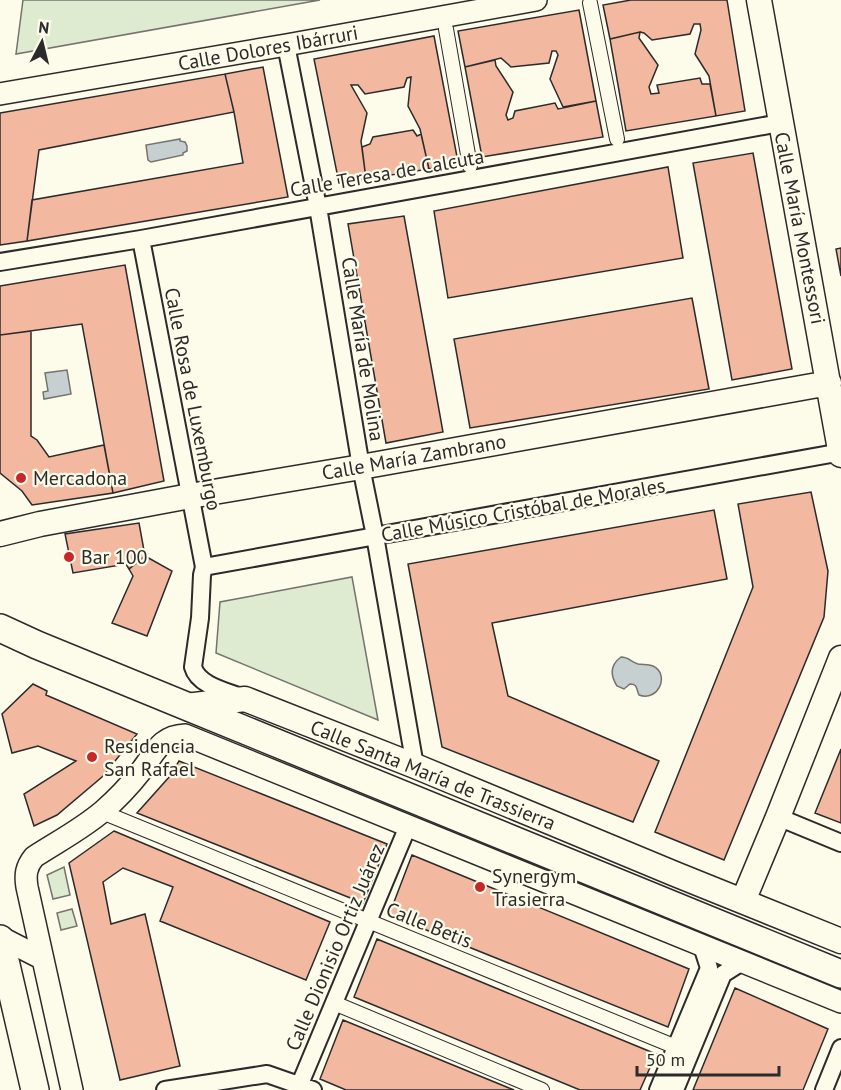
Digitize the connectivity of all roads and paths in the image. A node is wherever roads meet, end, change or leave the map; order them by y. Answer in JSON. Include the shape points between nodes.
{"nodes":[{"id":1,"x":536,"y":0,"type":"edge"},
{"id":2,"x":759,"y":0,"type":"edge"},
{"id":3,"x":590,"y":3,"type":"dead end"},
{"id":4,"x":446,"y":29,"type":"dead end"},
{"id":5,"x":286,"y":45,"type":"junction"},
{"id":6,"x":0,"y":94,"type":"edge"},
{"id":7,"x":780,"y":123,"type":"junction"},
{"id":8,"x":617,"y":140,"type":"dead end"},
{"id":9,"x":470,"y":166,"type":"dead end"},
{"id":10,"x":318,"y":207,"type":"junction"},
{"id":11,"x":141,"y":239,"type":"junction"},
{"id":12,"x":0,"y":262,"type":"edge"},
{"id":13,"x":829,"y":383,"type":"junction"},
{"id":14,"x":841,"y":453,"type":"edge"},
{"id":15,"x":361,"y":467,"type":"junction"},
{"id":16,"x":190,"y":496,"type":"junction"},
{"id":17,"x":0,"y":534,"type":"edge"},
{"id":18,"x":375,"y":536,"type":"junction"},
{"id":19,"x":204,"y":567,"type":"junction"},
{"id":20,"x":0,"y":628,"type":"edge"},
{"id":21,"x":841,"y":658,"type":"edge"},
{"id":22,"x":245,"y":699,"type":"junction"},
{"id":23,"x":186,"y":706,"type":"junction"},
{"id":24,"x":214,"y":718,"type":"junction"},
{"id":25,"x":262,"y":766,"type":"junction"},
{"id":26,"x":415,"y":766,"type":"junction"},
{"id":27,"x":102,"y":812,"type":"junction"},
{"id":28,"x":778,"y":817,"type":"junction"},
{"id":29,"x":408,"y":826,"type":"junction"},
{"id":30,"x":841,"y":843,"type":"edge"},
{"id":31,"x":675,"y":874,"type":"junction"},
{"id":32,"x":629,"y":887,"type":"junction"},
{"id":33,"x":743,"y":901,"type":"junction"},
{"id":34,"x":368,"y":921,"type":"junction"},
{"id":35,"x":649,"y":923,"type":"junction"},
{"id":36,"x":811,"y":929,"type":"junction"},
{"id":37,"x":0,"y":938,"type":"edge"},
{"id":38,"x":841,"y":941,"type":"edge"},
{"id":39,"x":702,"y":946,"type":"junction"},
{"id":40,"x":43,"y":959,"type":"junction"},
{"id":41,"x":742,"y":962,"type":"junction"},
{"id":42,"x":835,"y":971,"type":"edge"},
{"id":43,"x":784,"y":979,"type":"junction"},
{"id":44,"x":841,"y":1002,"type":"edge"},
{"id":45,"x":334,"y":1003,"type":"junction"},
{"id":46,"x":841,"y":1048,"type":"edge"},
{"id":47,"x":683,"y":1050,"type":"junction"},
{"id":48,"x":307,"y":1087,"type":"edge"},
{"id":49,"x":35,"y":1090,"type":"edge"},
{"id":50,"x":72,"y":1090,"type":"edge"},
{"id":51,"x":165,"y":1090,"type":"edge"},
{"id":52,"x":542,"y":1090,"type":"edge"},
{"id":53,"x":658,"y":1090,"type":"edge"},
{"id":54,"x":675,"y":1090,"type":"edge"},
{"id":55,"x":824,"y":1090,"type":"edge"}],
"edges":[{"from":1,"to":5,"type":"street","name":"Calle Dolores Ibárruri"},
{"from":2,"to":7,"type":"main road","name":"Calle María Montessori"},
{"from":3,"to":8,"type":"street"},
{"from":4,"to":9,"type":"street"},
{"from":5,"to":6,"type":"street","name":"Calle Dolores Ibárruri"},
{"from":5,"to":10,"type":"street","name":"Calle María de Molina"},
{"from":7,"to":10,"type":"street","name":"Calle Teresa de Calcuta"},
{"from":7,"to":13,"type":"main road","name":"Calle María Montessori"},
{"from":10,"to":11,"type":"street","name":"Calle Teresa de Calcuta"},
{"from":10,"to":15,"type":"street","name":"Calle María de Molina"},
{"from":11,"to":12,"type":"street","name":"Calle Teresa de Calcuta"},
{"from":11,"to":16,"type":"street","name":"Calle Rosa de Luxemburgo"},
{"from":13,"to":14,"type":"main road","name":"Calle María Montessori"},
{"from":13,"to":15,"type":"main road","name":"Calle María Zambrano"},
{"from":14,"to":18,"type":"street","name":"Calle Músico Cristóbal de Morales"},
{"from":15,"to":16,"type":"main road","name":"Calle María Zambrano"},
{"from":15,"to":18,"type":"street","name":"Calle María de Molina"},
{"from":16,"to":17,"type":"main road","name":"Calle María Zambrano"},
{"from":16,"to":19,"type":"street","name":"Calle Rosa de Luxemburgo"},
{"from":18,"to":19,"type":"street","name":"Calle Músico Cristóbal de Morales"},
{"from":18,"to":26,"type":"street","name":"Calle María de Molina"},
{"from":19,"to":22,"type":"street","name":"Calle Rosa de Luxemburgo","via":[[195,674]]},
{"from":20,"to":23,"type":"main road","name":"Calle Santa María de Trassierra"},
{"from":21,"to":28,"type":"main road"},
{"from":22,"to":23,"type":"main road","name":"Calle Santa María de Trassierra"},
{"from":22,"to":26,"type":"main road","name":"Calle Santa María de Trassierra"},
{"from":23,"to":24,"type":"main road","name":"Calle Santa María de Trassierra"},
{"from":24,"to":25,"type":"street","name":"Calle Santa María de Trassierra"},
{"from":24,"to":32,"type":"main road","name":"Calle Santa María de Trassierra"},
{"from":25,"to":27,"type":"street","via":[[185,735],[175,736],[159,747]]},
{"from":25,"to":29,"type":"street","name":"Calle Santa María de Trassierra"},
{"from":26,"to":31,"type":"main road","name":"Calle Santa María de Trassierra"},
{"from":27,"to":34,"type":"street","name":"Calle Betis"},
{"from":27,"to":40,"type":"street","via":[[29,863],[27,887]]},
{"from":28,"to":30,"type":"street"},
{"from":28,"to":33,"type":"main road"},
{"from":29,"to":34,"type":"street","name":"Calle Dionisio Ortiz Juárez"},
{"from":29,"to":35,"type":"street","name":"Calle Santa María de Trassierra"},
{"from":31,"to":32,"type":"main road"},
{"from":31,"to":33,"type":"main road","name":"Calle Santa María de Trassierra"},
{"from":32,"to":35,"type":"street"},
{"from":32,"to":42,"type":"main road","name":"Calle Santa María de Trassierra"},
{"from":33,"to":36,"type":"main road","name":"Calle Santa María de Trassierra"},
{"from":34,"to":45,"type":"street","name":"Calle Dionisio Ortiz Juárez"},
{"from":34,"to":47,"type":"street","name":"Calle Betis"},
{"from":35,"to":39,"type":"street","name":"Calle Santa María de Trassierra"},
{"from":36,"to":38,"type":"main road","name":"Calle Santa María de Trassierra"},
{"from":36,"to":42,"type":"main road"},
{"from":37,"to":40,"type":"street"},
{"from":37,"to":49,"type":"main road"},
{"from":39,"to":41,"type":"street","name":"Calle Santa María de Trassierra"},
{"from":39,"to":47,"type":"street","via":[[709,968]]},
{"from":40,"to":50,"type":"street"},
{"from":41,"to":43,"type":"street","name":"Calle Santa María de Trassierra"},
{"from":41,"to":47,"type":"street","via":[[723,974]]},
{"from":42,"to":43,"type":"street"},
{"from":43,"to":44,"type":"street","name":"Calle Santa María de Trassierra"},
{"from":45,"to":48,"type":"street","name":"Calle Dionisio Ortiz Juárez"},
{"from":45,"to":52,"type":"street"},
{"from":46,"to":55,"type":"street"},
{"from":47,"to":53,"type":"street"},
{"from":47,"to":54,"type":"street"},
{"from":48,"to":51,"type":"street","via":[[267,1074]]}]}
